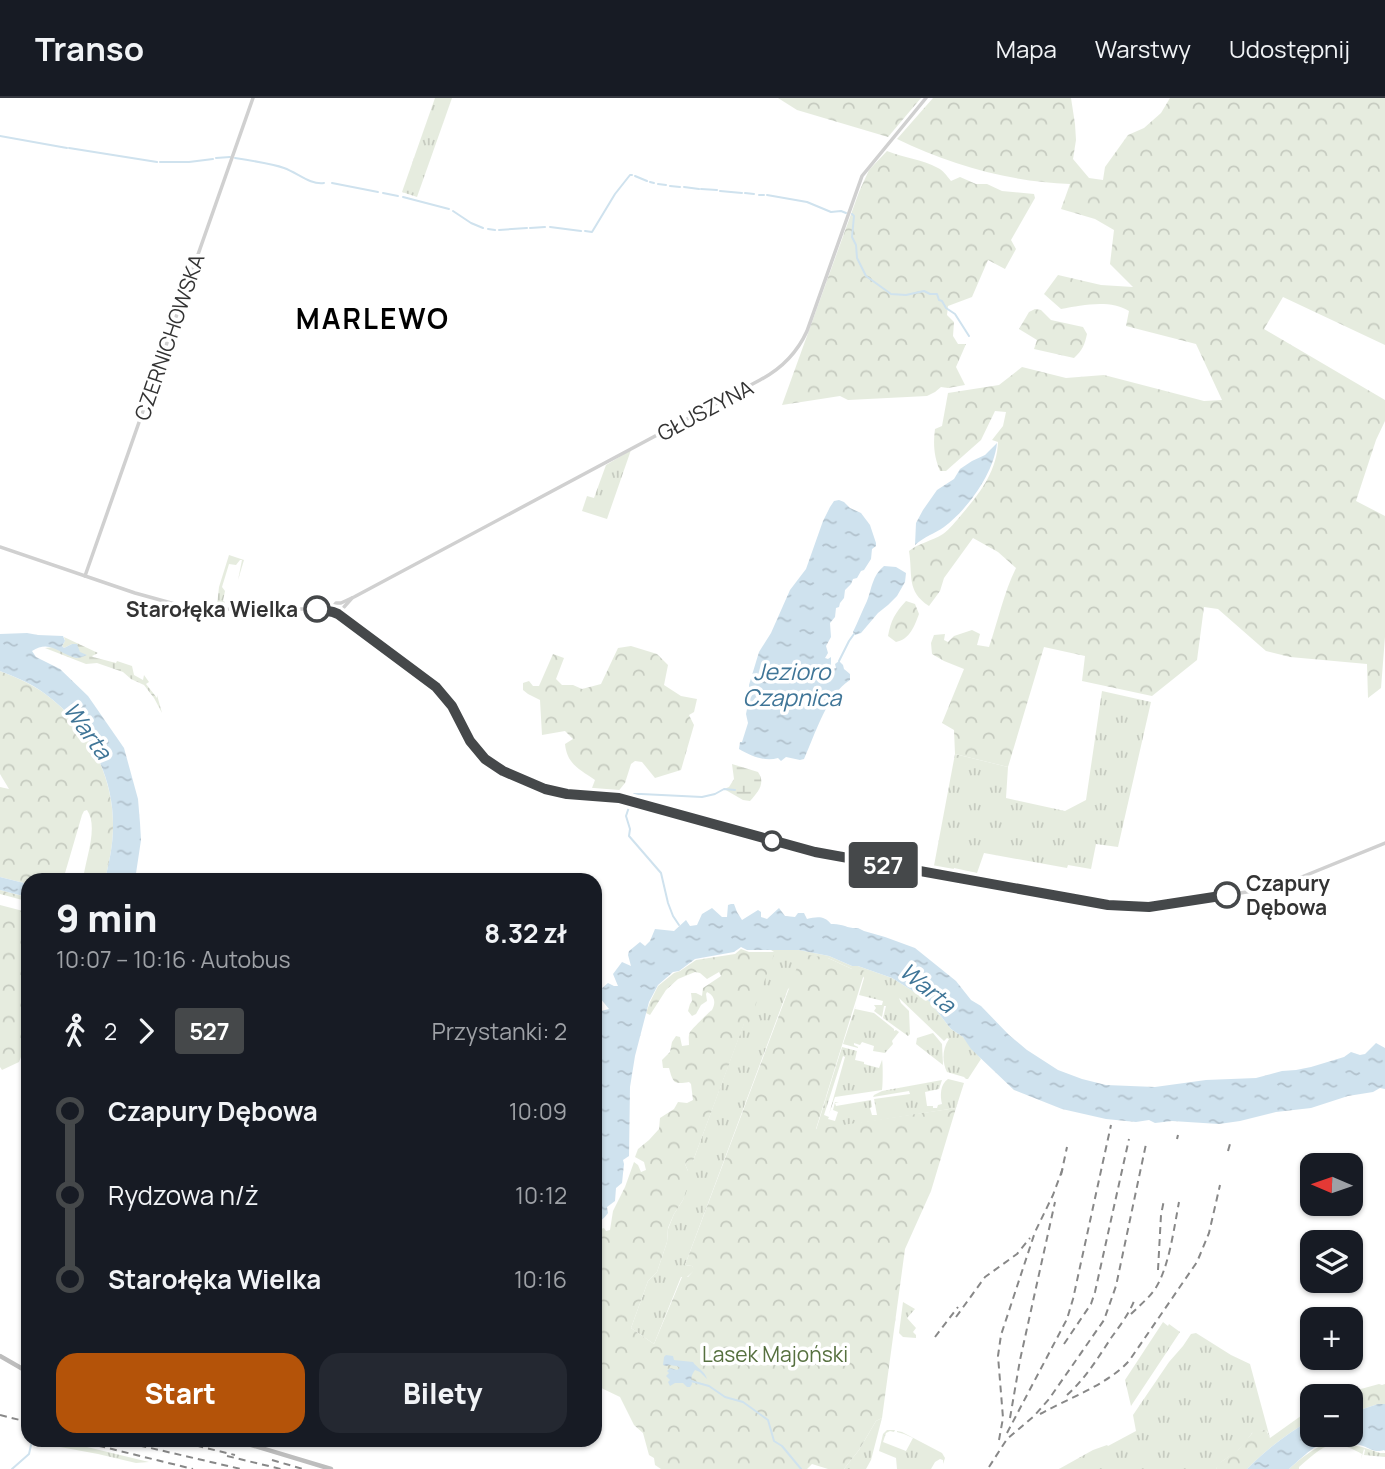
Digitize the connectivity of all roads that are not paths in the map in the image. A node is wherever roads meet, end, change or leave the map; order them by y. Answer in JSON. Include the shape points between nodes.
{"nodes":[{"id":1,"x":253,"y":98,"type":"edge"},
{"id":2,"x":926,"y":98,"type":"edge"},
{"id":3,"x":0,"y":547,"type":"edge"},
{"id":4,"x":85,"y":576,"type":"junction"},
{"id":5,"x":342,"y":605,"type":"junction"},
{"id":6,"x":336,"y":611,"type":"junction"},
{"id":7,"x":1385,"y":843,"type":"edge"},
{"id":8,"x":0,"y":1356,"type":"edge"},
{"id":9,"x":21,"y":1368,"type":"edge"},
{"id":10,"x":258,"y":1447,"type":"edge"},
{"id":11,"x":331,"y":1469,"type":"edge"}],
"edges":[{"from":1,"to":4,"type":"street","name":"CZERNICHOWSKA"},
{"from":2,"to":5,"type":"street","name":"GŁUSZYNA","via":[[862,176],[807,331],[784,364]]},
{"from":3,"to":4,"type":"street"},
{"from":4,"to":6,"type":"street","via":[[186,607]]},
{"from":5,"to":6,"type":"street"},
{"from":5,"to":6,"type":"street","via":[[336,603]]},
{"from":6,"to":7,"type":"street","via":[[436,687],[452,706],[474,748],[503,771],[555,792],[619,798],[818,853],[1135,908],[1274,887]]},
{"from":8,"to":9,"type":"main road"},
{"from":10,"to":11,"type":"main road"}]}
